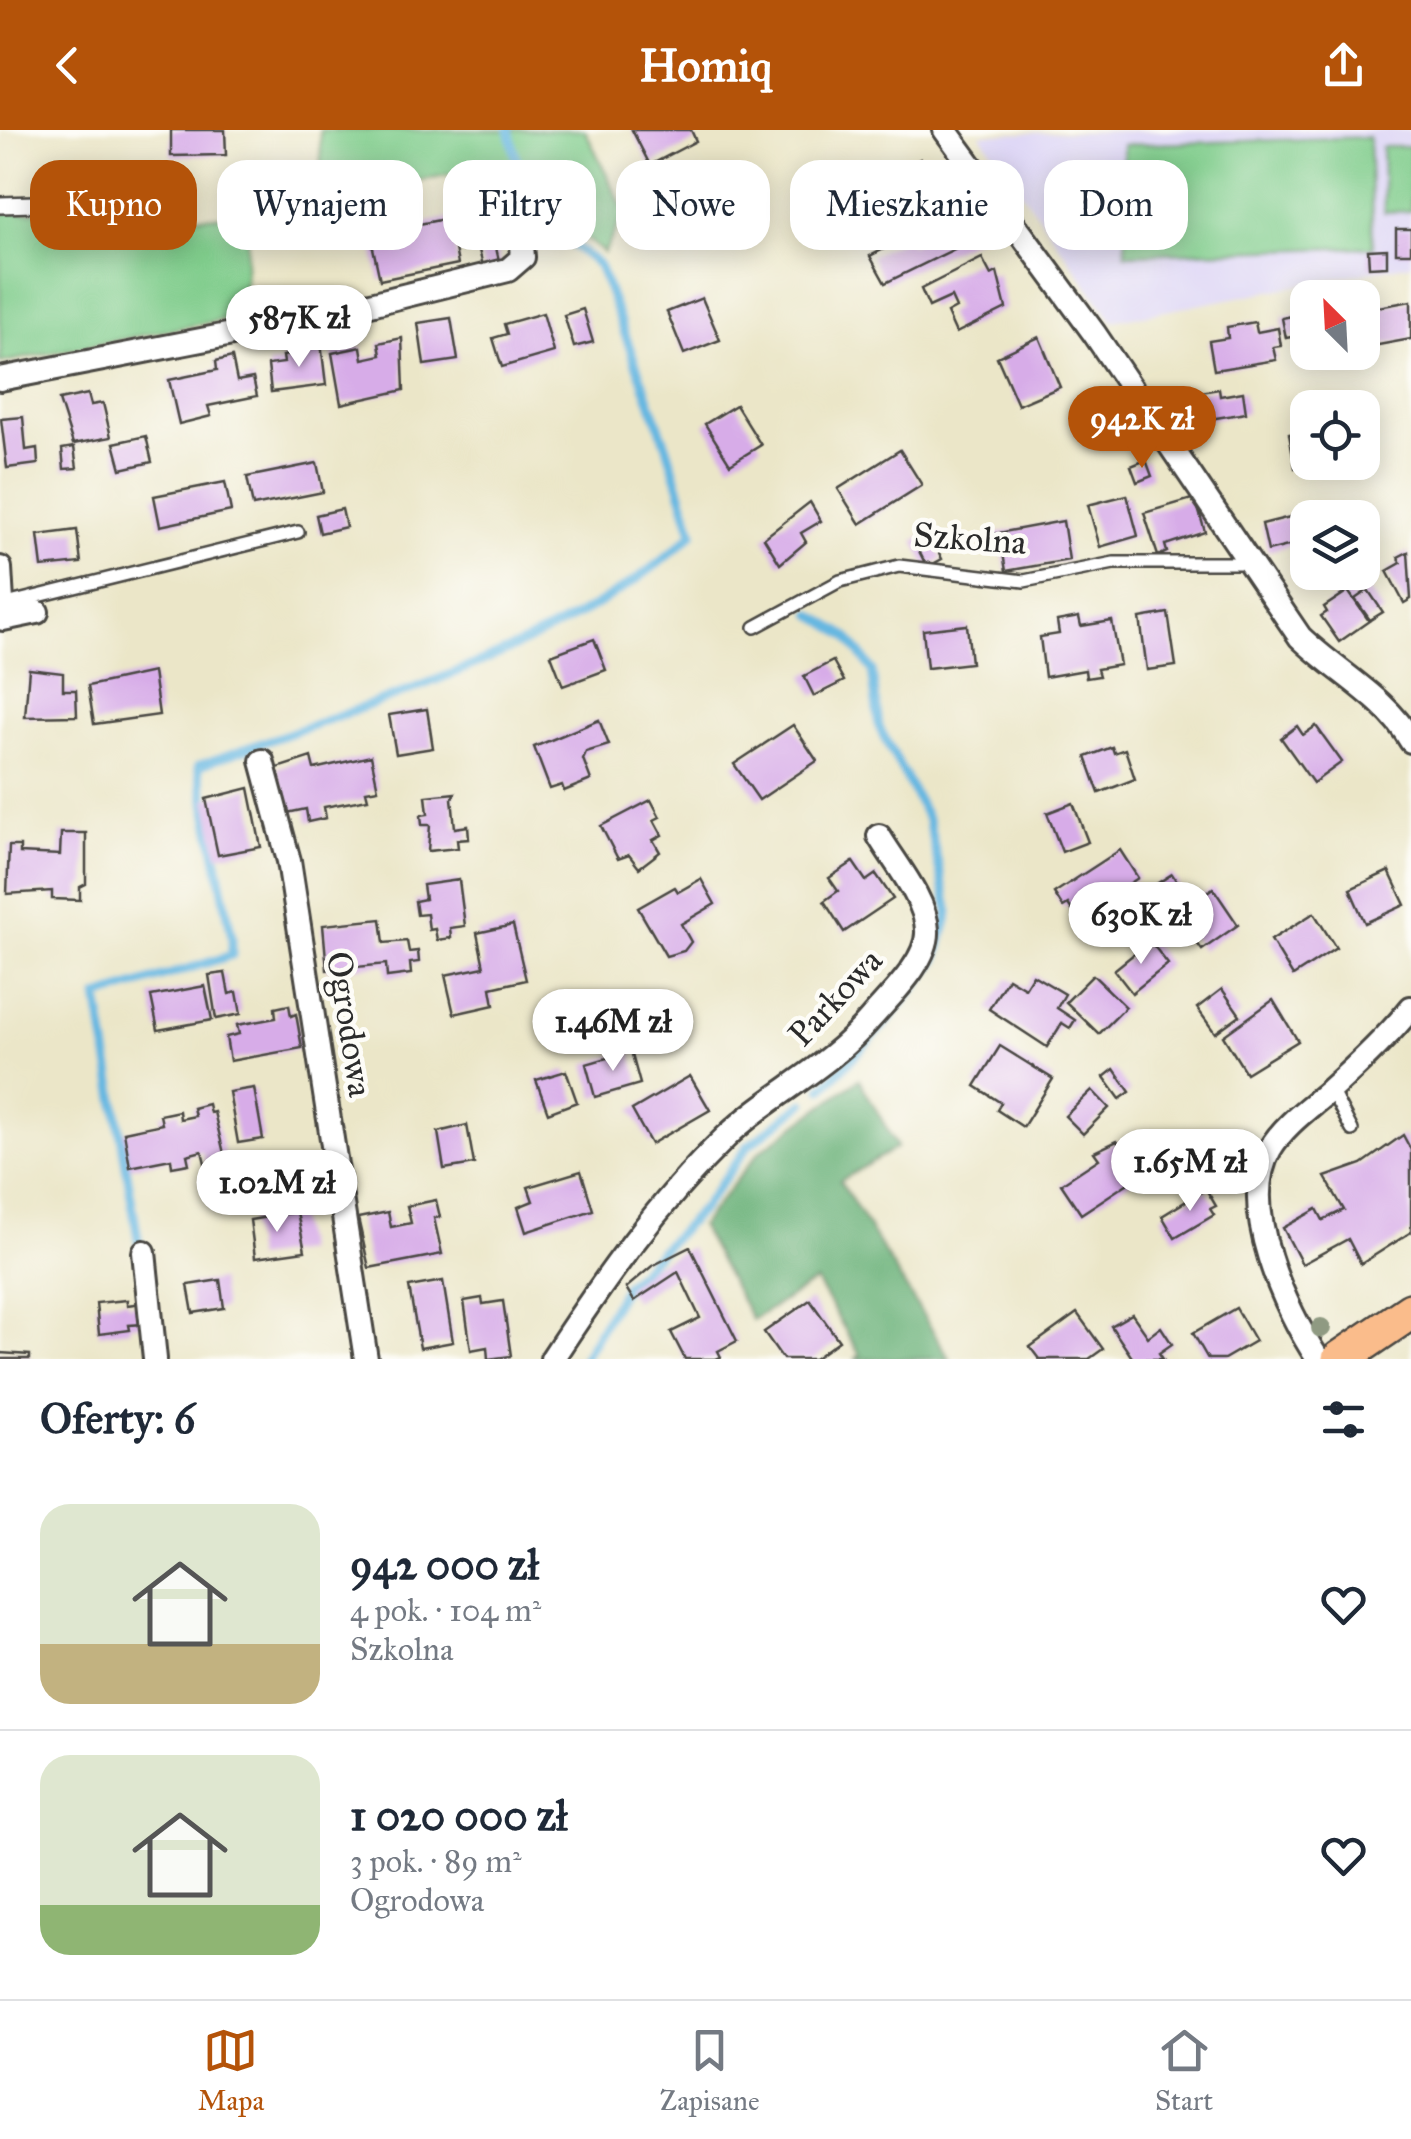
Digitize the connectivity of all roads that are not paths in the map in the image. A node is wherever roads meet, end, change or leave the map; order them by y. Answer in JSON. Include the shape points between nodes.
{"nodes":[{"id":1,"x":945,"y":130,"type":"edge"},
{"id":2,"x":30,"y":204,"type":"edge"},
{"id":3,"x":0,"y":205,"type":"edge"},
{"id":4,"x":522,"y":250,"type":"edge"},
{"id":5,"x":0,"y":379,"type":"edge"},
{"id":6,"x":298,"y":532,"type":"dead end"},
{"id":7,"x":1252,"y":564,"type":"junction"},
{"id":8,"x":0,"y":568,"type":"edge"},
{"id":9,"x":2,"y":604,"type":"edge"},
{"id":10,"x":37,"y":612,"type":"dead end"},
{"id":11,"x":755,"y":627,"type":"dead end"},
{"id":12,"x":1411,"y":741,"type":"edge"},
{"id":13,"x":262,"y":761,"type":"dead end"},
{"id":14,"x":879,"y":836,"type":"dead end"},
{"id":15,"x":1411,"y":1008,"type":"edge"},
{"id":16,"x":1330,"y":1090,"type":"junction"},
{"id":17,"x":1352,"y":1130,"type":"dead end"},
{"id":18,"x":144,"y":1252,"type":"dead end"},
{"id":19,"x":1411,"y":1311,"type":"edge"},
{"id":20,"x":155,"y":1359,"type":"edge"},
{"id":21,"x":366,"y":1359,"type":"edge"},
{"id":22,"x":552,"y":1359,"type":"edge"},
{"id":23,"x":1318,"y":1359,"type":"edge"},
{"id":24,"x":1340,"y":1359,"type":"edge"}],
"edges":[{"from":1,"to":7,"type":"street"},
{"from":2,"to":3,"type":"street"},
{"from":4,"to":5,"type":"street","via":[[508,270],[310,319]]},
{"from":6,"to":9,"type":"lane"},
{"from":7,"to":11,"type":"lane","name":"Szkolna","via":[[1114,562],[1024,582],[899,566],[840,581]]},
{"from":7,"to":12,"type":"street","via":[[1300,637],[1380,703]]},
{"from":8,"to":9,"type":"street"},
{"from":9,"to":10,"type":"street","via":[[3,619]]},
{"from":13,"to":21,"type":"street","name":"Ogrodowa","via":[[289,861]]},
{"from":14,"to":22,"type":"street","name":"Parkowa","via":[[920,907],[928,930],[922,952],[853,1040],[728,1135],[672,1194]]},
{"from":15,"to":16,"type":"street"},
{"from":16,"to":17,"type":"lane"},
{"from":16,"to":23,"type":"street","via":[[1291,1123],[1263,1168],[1266,1254],[1291,1317]]},
{"from":18,"to":20,"type":"street"},
{"from":19,"to":24,"type":"main road"}]}
